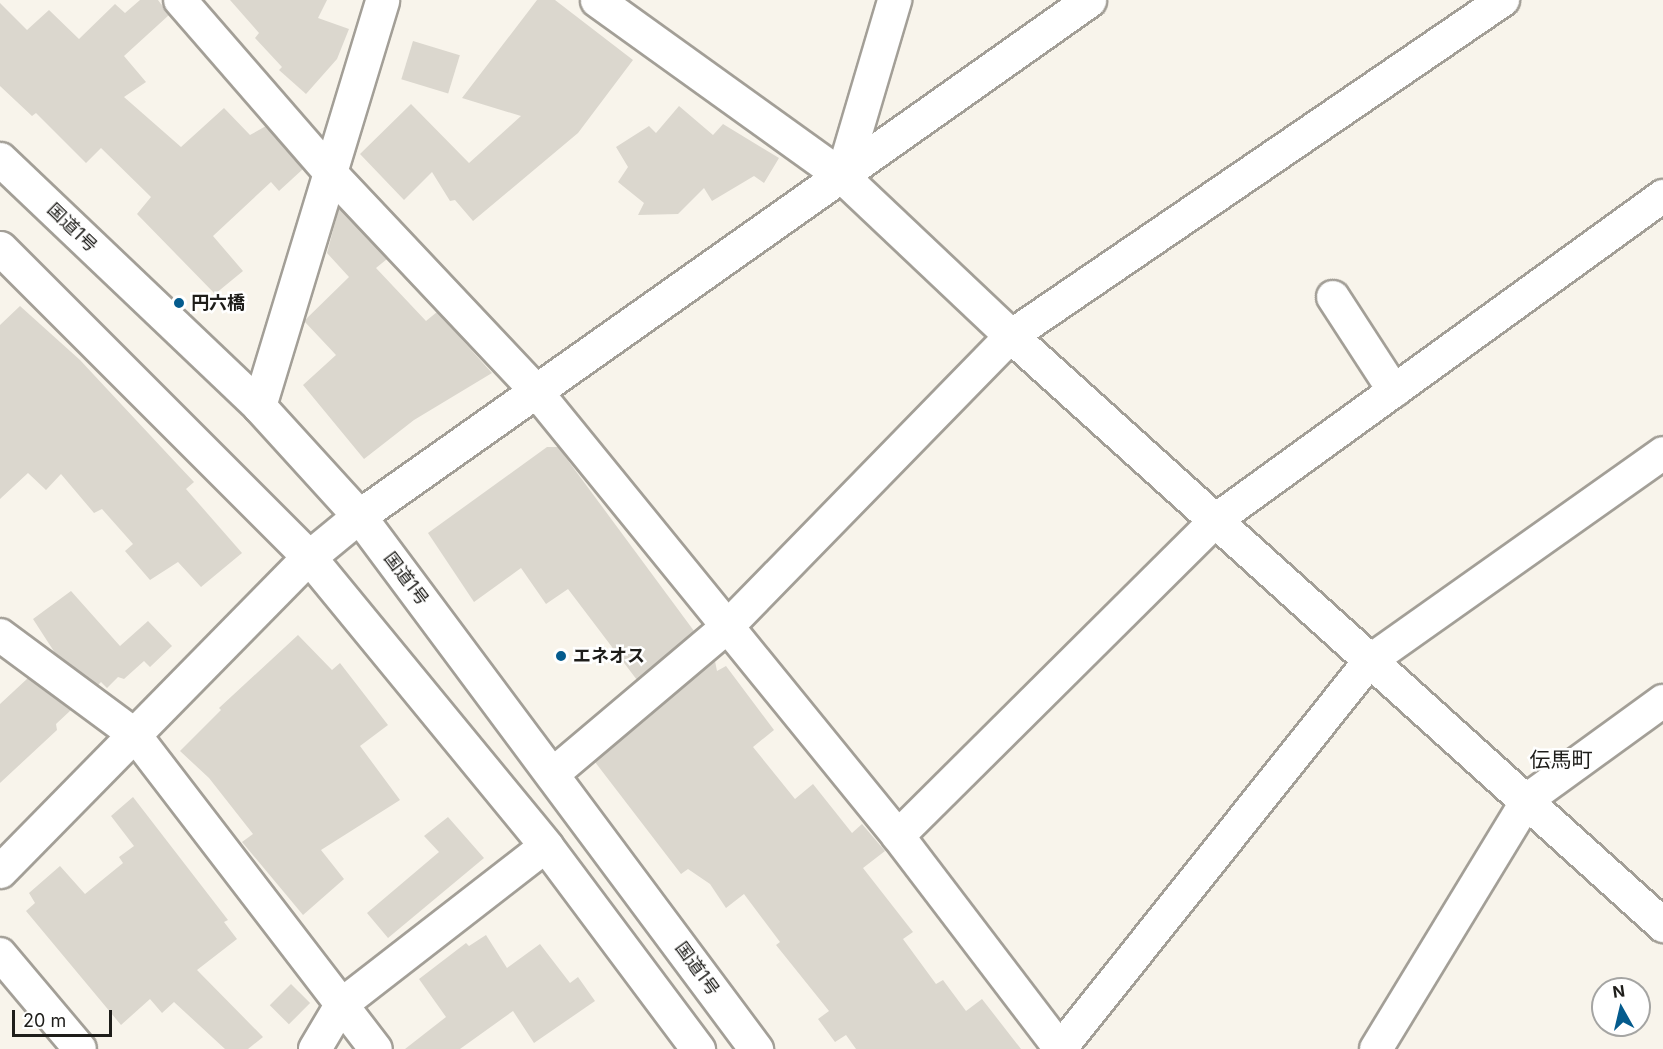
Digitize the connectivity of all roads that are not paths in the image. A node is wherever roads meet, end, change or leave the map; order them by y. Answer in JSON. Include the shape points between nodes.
{"nodes":[{"id":1,"x":180,"y":0,"type":"edge"},
{"id":2,"x":382,"y":0,"type":"edge"},
{"id":3,"x":597,"y":0,"type":"edge"},
{"id":4,"x":894,"y":0,"type":"edge"},
{"id":5,"x":1089,"y":0,"type":"edge"},
{"id":6,"x":1503,"y":0,"type":"edge"},
{"id":7,"x":0,"y":159,"type":"edge"},
{"id":8,"x":328,"y":170,"type":"junction"},
{"id":9,"x":842,"y":176,"type":"junction"},
{"id":10,"x":1663,"y":196,"type":"edge"},
{"id":11,"x":0,"y":248,"type":"edge"},
{"id":12,"x":1333,"y":297,"type":"dead end"},
{"id":13,"x":1011,"y":336,"type":"junction"},
{"id":14,"x":535,"y":390,"type":"junction"},
{"id":15,"x":1394,"y":391,"type":"junction"},
{"id":16,"x":259,"y":406,"type":"junction"},
{"id":17,"x":1663,"y":453,"type":"edge"},
{"id":18,"x":359,"y":516,"type":"junction"},
{"id":19,"x":1217,"y":519,"type":"junction"},
{"id":20,"x":309,"y":557,"type":"junction"},
{"id":21,"x":728,"y":626,"type":"junction"},
{"id":22,"x":0,"y":635,"type":"edge"},
{"id":23,"x":1371,"y":660,"type":"junction"},
{"id":24,"x":1663,"y":700,"type":"edge"},
{"id":25,"x":134,"y":734,"type":"junction"},
{"id":26,"x":553,"y":774,"type":"junction"},
{"id":27,"x":1528,"y":799,"type":"junction"},
{"id":28,"x":898,"y":836,"type":"junction"},
{"id":29,"x":546,"y":846,"type":"junction"},
{"id":30,"x":0,"y":871,"type":"edge"},
{"id":31,"x":1663,"y":925,"type":"edge"},
{"id":32,"x":0,"y":954,"type":"edge"},
{"id":33,"x":341,"y":1005,"type":"junction"},
{"id":34,"x":81,"y":1049,"type":"edge"},
{"id":35,"x":315,"y":1049,"type":"edge"},
{"id":36,"x":376,"y":1049,"type":"edge"},
{"id":37,"x":699,"y":1049,"type":"edge"},
{"id":38,"x":756,"y":1049,"type":"edge"},
{"id":39,"x":1060,"y":1049,"type":"edge"},
{"id":40,"x":1376,"y":1049,"type":"edge"}],
"edges":[{"from":1,"to":8,"type":"street"},
{"from":2,"to":8,"type":"main road"},
{"from":3,"to":9,"type":"main road"},
{"from":4,"to":9,"type":"main road"},
{"from":5,"to":9,"type":"main road"},
{"from":6,"to":13,"type":"street"},
{"from":7,"to":16,"type":"main road","name":"国道1号"},
{"from":8,"to":14,"type":"street"},
{"from":8,"to":16,"type":"main road"},
{"from":9,"to":13,"type":"main road"},
{"from":9,"to":14,"type":"main road"},
{"from":10,"to":15,"type":"street"},
{"from":11,"to":20,"type":"main road"},
{"from":12,"to":15,"type":"street"},
{"from":13,"to":19,"type":"main road"},
{"from":13,"to":21,"type":"street"},
{"from":14,"to":18,"type":"main road"},
{"from":14,"to":21,"type":"street"},
{"from":15,"to":19,"type":"street"},
{"from":16,"to":18,"type":"main road","name":"国道1号"},
{"from":17,"to":23,"type":"street"},
{"from":18,"to":20,"type":"main road"},
{"from":18,"to":26,"type":"main road","name":"国道1号"},
{"from":19,"to":23,"type":"main road"},
{"from":19,"to":28,"type":"street"},
{"from":20,"to":25,"type":"main road"},
{"from":20,"to":29,"type":"main road"},
{"from":21,"to":26,"type":"street"},
{"from":21,"to":28,"type":"street"},
{"from":22,"to":25,"type":"street"},
{"from":23,"to":27,"type":"main road"},
{"from":23,"to":39,"type":"street"},
{"from":24,"to":27,"type":"street"},
{"from":25,"to":30,"type":"main road"},
{"from":25,"to":33,"type":"street"},
{"from":26,"to":38,"type":"main road","name":"国道1号"},
{"from":27,"to":31,"type":"main road"},
{"from":27,"to":40,"type":"street"},
{"from":28,"to":39,"type":"street"},
{"from":29,"to":33,"type":"street"},
{"from":29,"to":37,"type":"main road"},
{"from":32,"to":34,"type":"street"},
{"from":33,"to":35,"type":"street"},
{"from":33,"to":36,"type":"street"}]}
